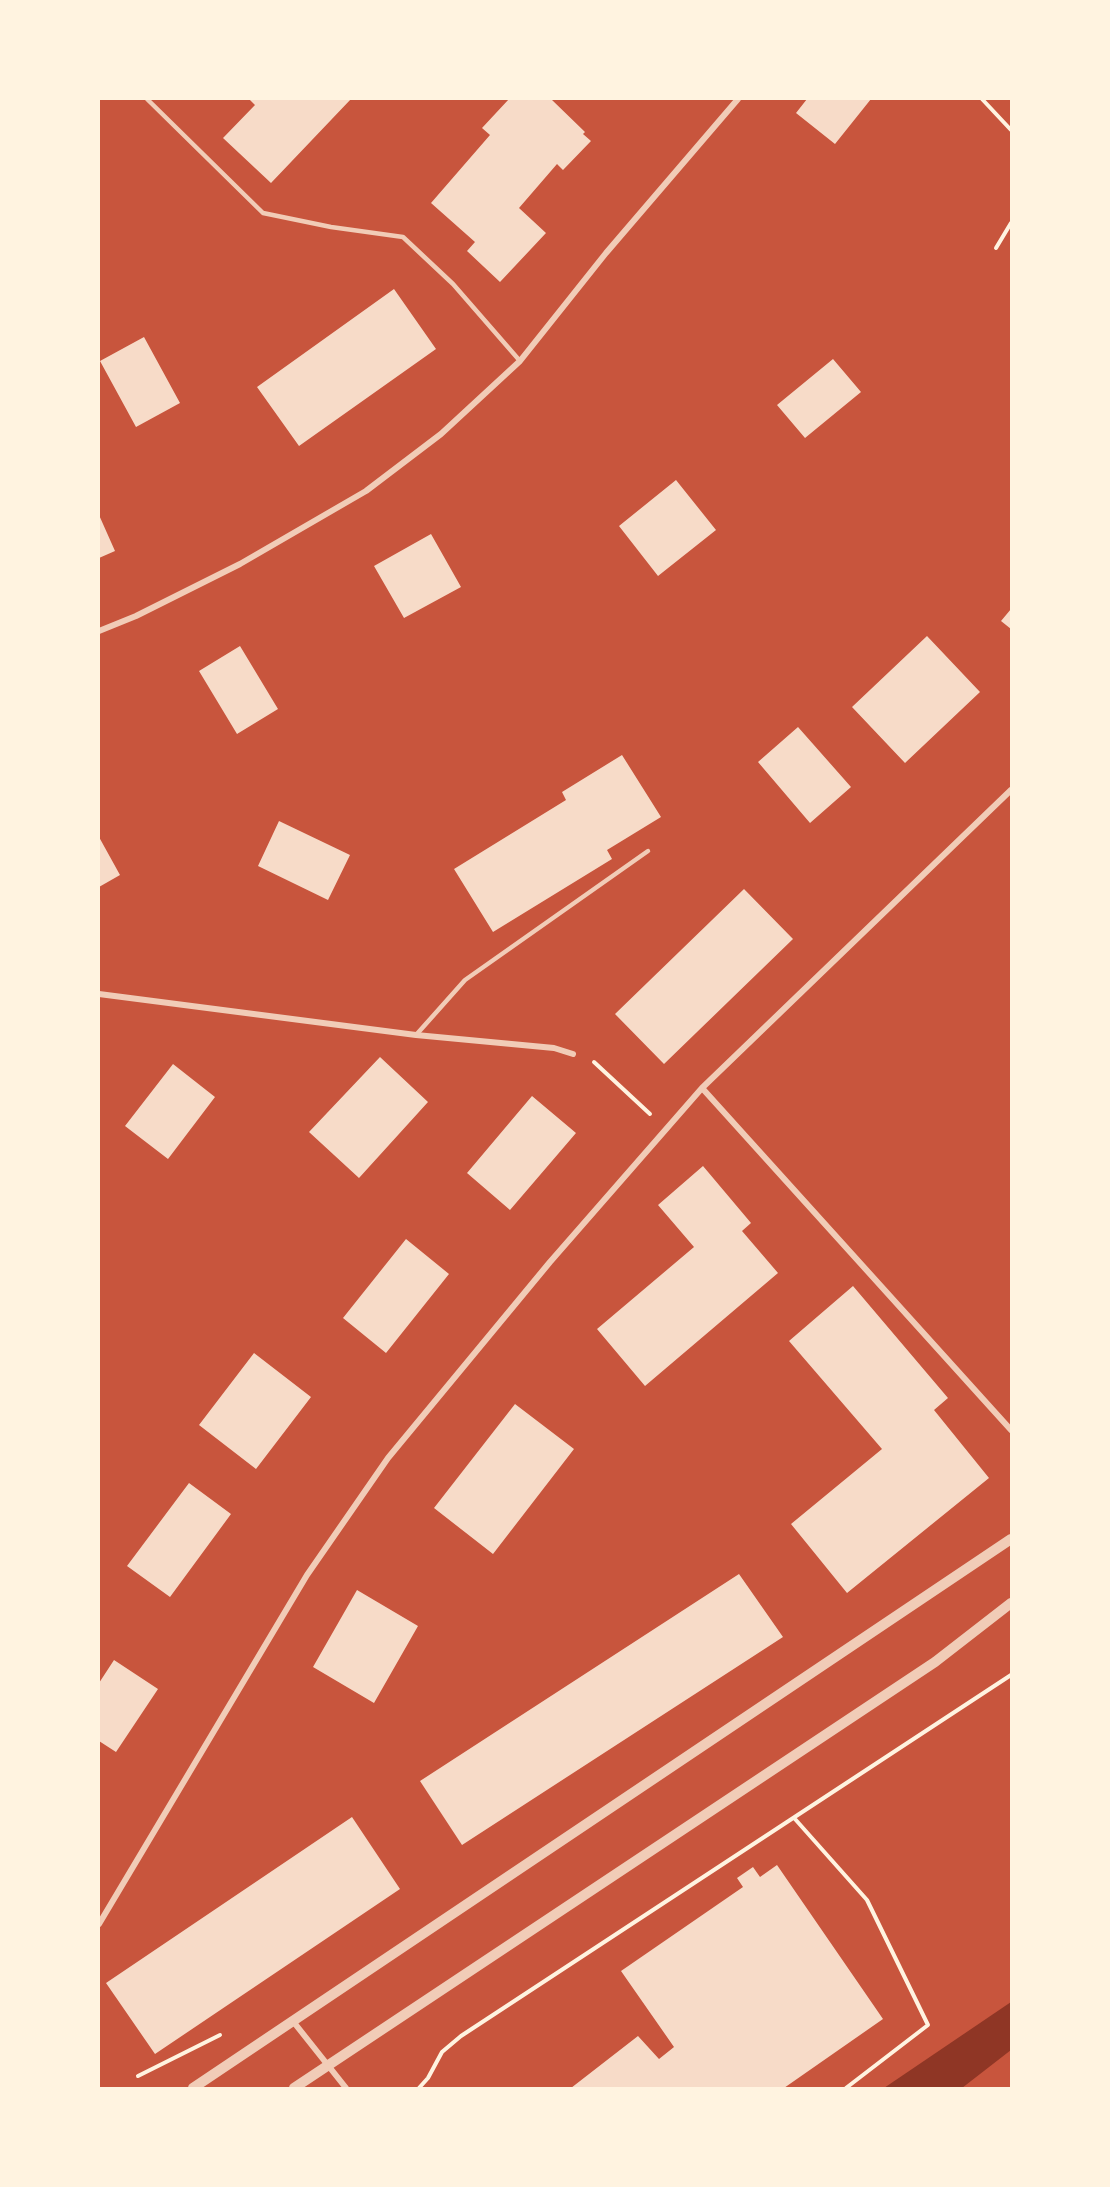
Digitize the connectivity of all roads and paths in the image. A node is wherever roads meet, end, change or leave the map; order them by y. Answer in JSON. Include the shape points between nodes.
{"nodes":[{"id":1,"x":147,"y":99,"type":"edge"},
{"id":2,"x":738,"y":99,"type":"edge"},
{"id":3,"x":982,"y":99,"type":"edge"},
{"id":4,"x":1011,"y":130,"type":"edge"},
{"id":5,"x":1011,"y":223,"type":"edge"},
{"id":6,"x":996,"y":248,"type":"dead end"},
{"id":7,"x":520,"y":361,"type":"junction"},
{"id":8,"x":99,"y":631,"type":"edge"},
{"id":9,"x":1011,"y":790,"type":"edge"},
{"id":10,"x":648,"y":851,"type":"dead end"},
{"id":11,"x":99,"y":994,"type":"edge"},
{"id":12,"x":416,"y":1035,"type":"junction"},
{"id":13,"x":573,"y":1054,"type":"joint"},
{"id":14,"x":702,"y":1088,"type":"junction"},
{"id":15,"x":665,"y":1129,"type":"junction"},
{"id":16,"x":1011,"y":1430,"type":"edge"},
{"id":17,"x":1011,"y":1539,"type":"edge"},
{"id":18,"x":1011,"y":1603,"type":"edge"},
{"id":19,"x":1011,"y":1675,"type":"edge"},
{"id":20,"x":795,"y":1819,"type":"junction"},
{"id":21,"x":99,"y":1924,"type":"edge"},
{"id":22,"x":292,"y":2019,"type":"junction"},
{"id":23,"x":220,"y":2036,"type":"dead end"},
{"id":24,"x":328,"y":2065,"type":"junction"},
{"id":25,"x":138,"y":2076,"type":"dead end"},
{"id":26,"x":193,"y":2088,"type":"edge"},
{"id":27,"x":294,"y":2088,"type":"edge"},
{"id":28,"x":346,"y":2088,"type":"edge"},
{"id":29,"x":419,"y":2088,"type":"edge"},
{"id":30,"x":846,"y":2088,"type":"edge"}],
"edges":[{"from":1,"to":7,"type":"lane","via":[[263,213],[403,237],[453,284]]},
{"from":2,"to":7,"type":"street"},
{"from":3,"to":4,"type":"path"},
{"from":5,"to":6,"type":"path"},
{"from":7,"to":8,"type":"street","via":[[441,434],[366,491],[240,564]]},
{"from":9,"to":14,"type":"street"},
{"from":10,"to":12,"type":"lane","via":[[465,980]]},
{"from":11,"to":12,"type":"street"},
{"from":12,"to":13,"type":"street","via":[[554,1047]]},
{"from":13,"to":15,"type":"path","via":[[598,1064]]},
{"from":14,"to":15,"type":"street"},
{"from":14,"to":16,"type":"street"},
{"from":15,"to":21,"type":"street","via":[[388,1458],[307,1575]]},
{"from":17,"to":22,"type":"street"},
{"from":18,"to":24,"type":"street","via":[[935,1662]]},
{"from":19,"to":20,"type":"path"},
{"from":20,"to":29,"type":"path","via":[[461,2036],[442,2052]]},
{"from":20,"to":30,"type":"path","via":[[867,1900],[928,2025]]},
{"from":22,"to":24,"type":"street"},
{"from":22,"to":26,"type":"street"},
{"from":23,"to":25,"type":"path"},
{"from":24,"to":27,"type":"street"},
{"from":24,"to":28,"type":"street"}]}
